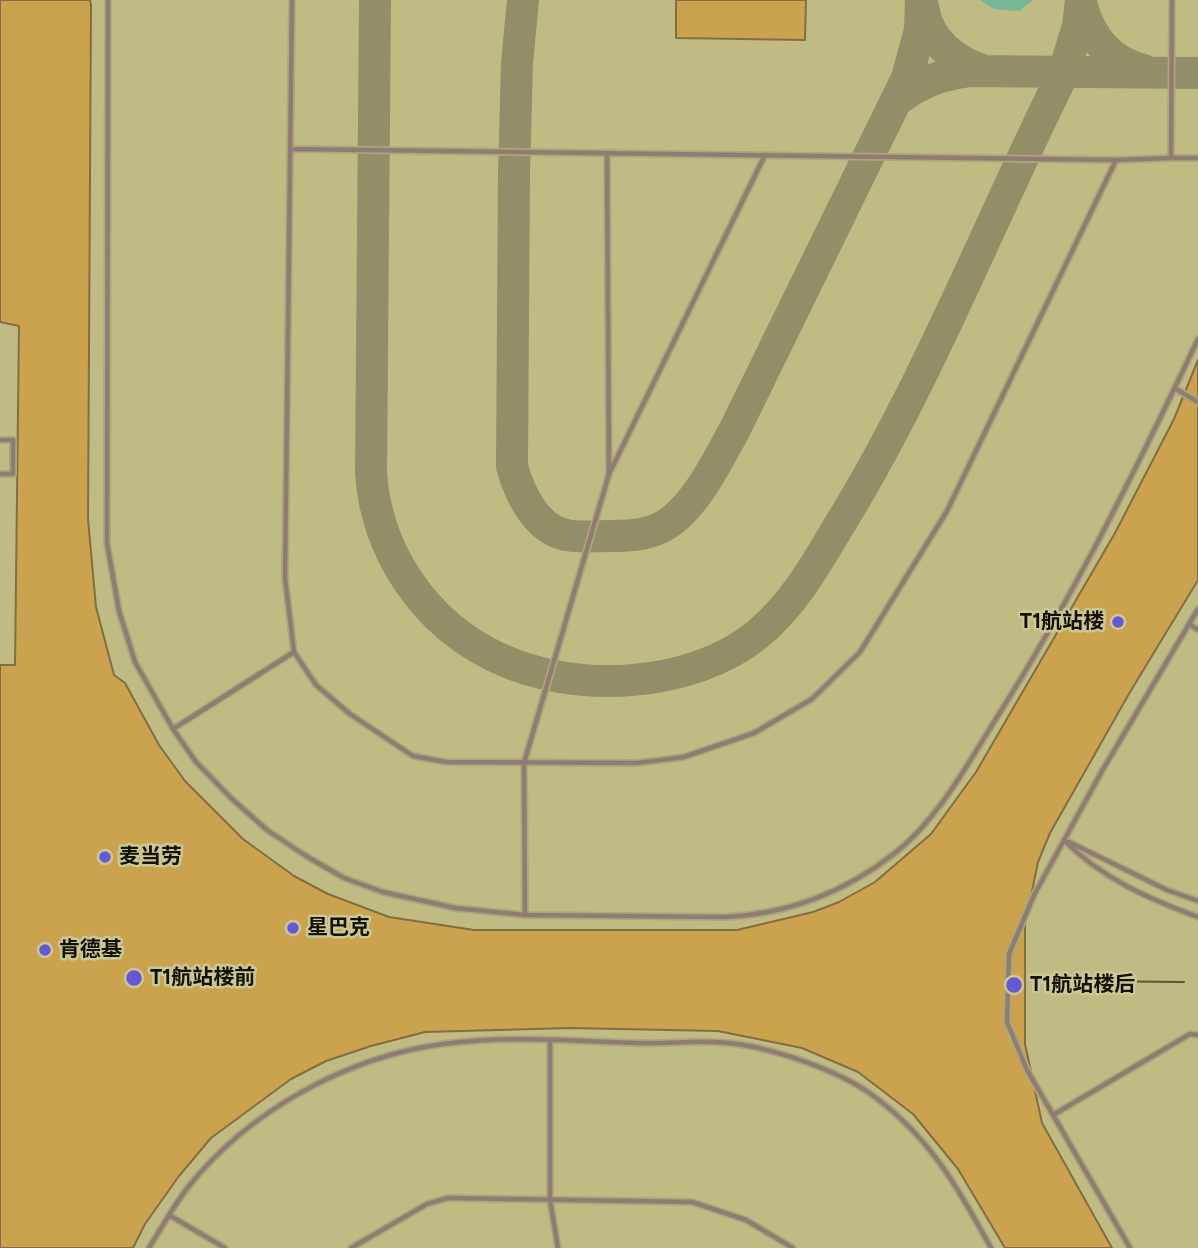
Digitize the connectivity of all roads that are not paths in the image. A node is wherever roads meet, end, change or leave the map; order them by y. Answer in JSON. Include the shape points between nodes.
{"nodes":[{"id":1,"x":108,"y":0,"type":"edge"},
{"id":2,"x":292,"y":0,"type":"edge"},
{"id":3,"x":1172,"y":0,"type":"edge"},
{"id":4,"x":292,"y":149,"type":"junction"},
{"id":5,"x":607,"y":155,"type":"junction"},
{"id":6,"x":765,"y":155,"type":"junction"},
{"id":7,"x":1171,"y":158,"type":"junction"},
{"id":8,"x":1198,"y":158,"type":"edge"},
{"id":9,"x":1116,"y":160,"type":"junction"},
{"id":10,"x":1198,"y":339,"type":"edge"},
{"id":11,"x":1176,"y":389,"type":"junction"},
{"id":12,"x":1198,"y":402,"type":"edge"},
{"id":13,"x":0,"y":440,"type":"edge"},
{"id":14,"x":0,"y":474,"type":"edge"},
{"id":15,"x":609,"y":474,"type":"junction"},
{"id":16,"x":1198,"y":609,"type":"edge"},
{"id":17,"x":1189,"y":624,"type":"junction"},
{"id":18,"x":1198,"y":630,"type":"edge"},
{"id":19,"x":294,"y":652,"type":"junction"},
{"id":20,"x":173,"y":729,"type":"junction"},
{"id":21,"x":524,"y":763,"type":"junction"},
{"id":22,"x":1065,"y":840,"type":"junction"},
{"id":23,"x":1198,"y":901,"type":"edge"},
{"id":24,"x":525,"y":915,"type":"junction"},
{"id":25,"x":1198,"y":916,"type":"edge"},
{"id":26,"x":1198,"y":1035,"type":"edge"},
{"id":27,"x":550,"y":1040,"type":"junction"},
{"id":28,"x":1053,"y":1115,"type":"junction"},
{"id":29,"x":550,"y":1200,"type":"junction"},
{"id":30,"x":169,"y":1215,"type":"junction"},
{"id":31,"x":149,"y":1248,"type":"edge"},
{"id":32,"x":225,"y":1248,"type":"edge"},
{"id":33,"x":351,"y":1248,"type":"edge"},
{"id":34,"x":558,"y":1248,"type":"edge"},
{"id":35,"x":793,"y":1248,"type":"edge"},
{"id":36,"x":991,"y":1248,"type":"edge"},
{"id":37,"x":1130,"y":1248,"type":"edge"}],
"edges":[{"from":1,"to":20,"type":"lane","via":[[107,543],[119,611],[135,662]]},
{"from":2,"to":4,"type":"lane"},
{"from":3,"to":7,"type":"lane"},
{"from":4,"to":5,"type":"lane"},
{"from":4,"to":19,"type":"lane","via":[[285,578]]},
{"from":5,"to":6,"type":"lane"},
{"from":5,"to":15,"type":"lane"},
{"from":6,"to":9,"type":"lane"},
{"from":6,"to":15,"type":"lane"},
{"from":7,"to":8,"type":"lane"},
{"from":7,"to":9,"type":"lane"},
{"from":9,"to":21,"type":"lane","via":[[947,511],[860,652],[811,699],[754,733],[684,757],[637,763]]},
{"from":10,"to":11,"type":"lane"},
{"from":11,"to":12,"type":"lane"},
{"from":11,"to":24,"type":"lane","via":[[1117,510],[1010,697],[942,800],[897,852],[852,883],[806,904],[761,914]]},
{"from":13,"to":14,"type":"lane","via":[[13,440],[13,474]]},
{"from":15,"to":21,"type":"lane"},
{"from":16,"to":17,"type":"lane"},
{"from":17,"to":18,"type":"lane"},
{"from":17,"to":22,"type":"lane"},
{"from":19,"to":20,"type":"lane"},
{"from":19,"to":21,"type":"lane","via":[[316,685],[341,707],[413,756],[446,762]]},
{"from":20,"to":24,"type":"lane","via":[[196,762],[267,830],[344,878],[417,901],[490,914]]},
{"from":21,"to":24,"type":"lane"},
{"from":22,"to":23,"type":"lane"},
{"from":22,"to":25,"type":"lane","via":[[1085,862],[1125,885]]},
{"from":22,"to":28,"type":"lane","via":[[1034,895],[1009,954],[1007,1022]]},
{"from":26,"to":28,"type":"lane","via":[[1190,1034]]},
{"from":27,"to":29,"type":"lane"},
{"from":27,"to":30,"type":"lane","via":[[441,1044],[387,1056],[322,1080],[269,1112],[214,1158]]},
{"from":27,"to":36,"type":"lane","via":[[715,1042],[772,1052],[824,1070],[866,1091],[906,1122],[954,1175]]},
{"from":28,"to":37,"type":"lane"},
{"from":29,"to":33,"type":"lane","via":[[448,1198],[427,1204]]},
{"from":29,"to":34,"type":"lane"},
{"from":29,"to":35,"type":"lane","via":[[692,1202],[746,1220]]},
{"from":30,"to":31,"type":"lane"},
{"from":30,"to":32,"type":"lane"}]}
